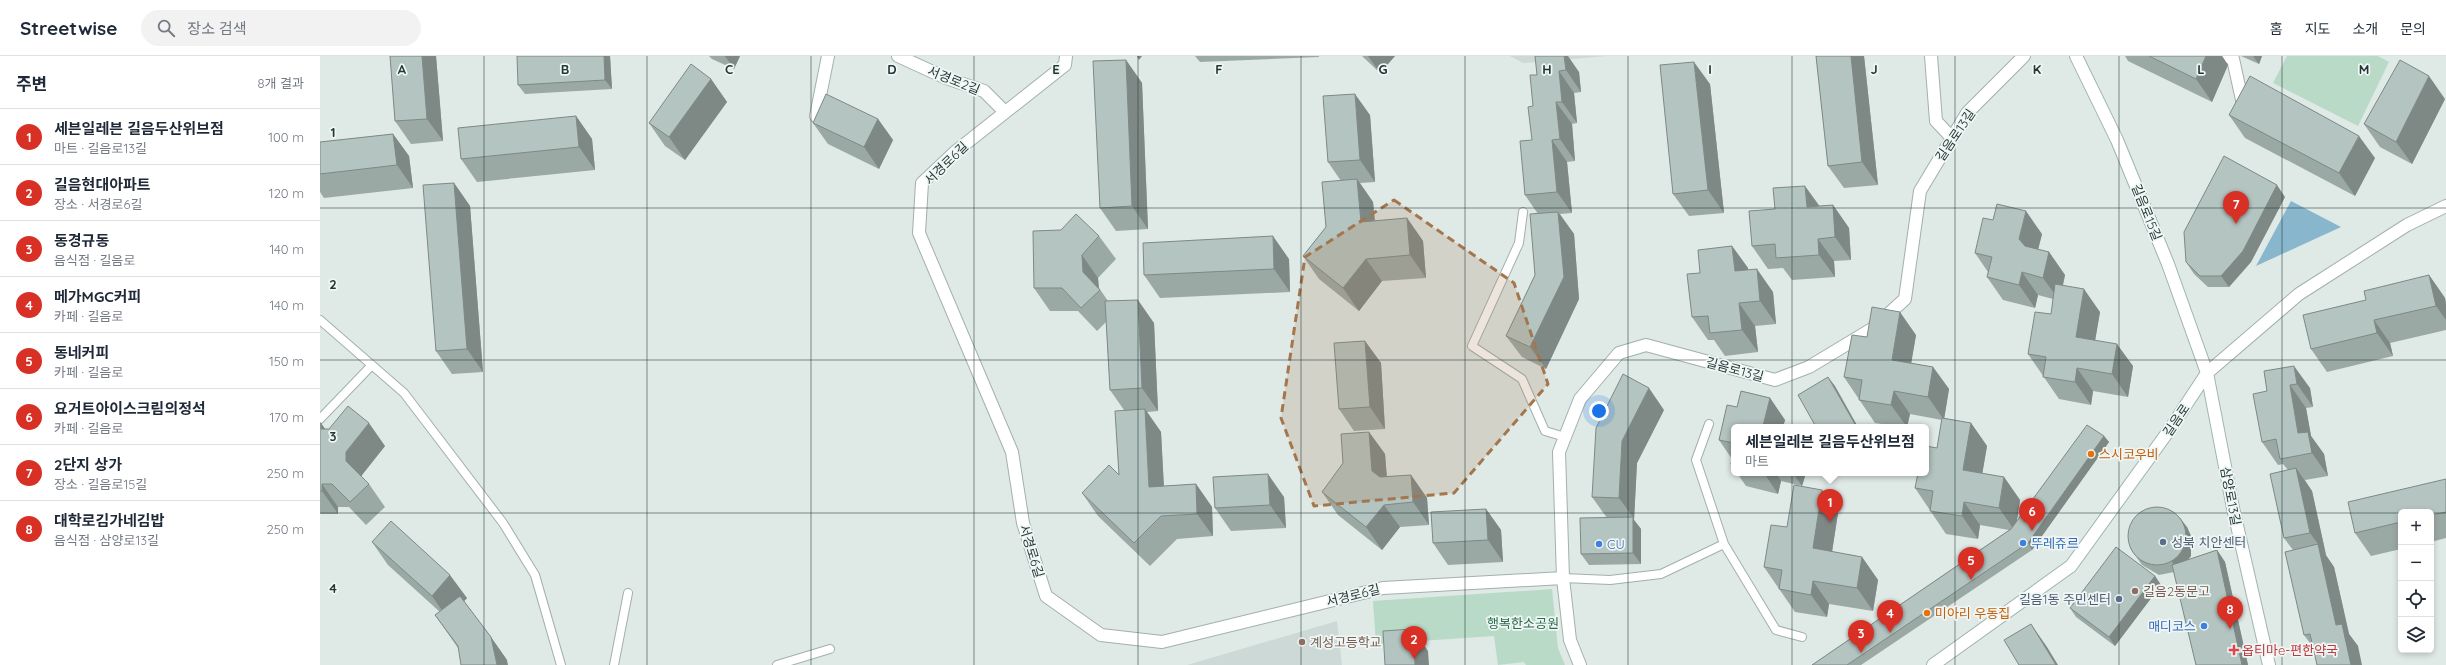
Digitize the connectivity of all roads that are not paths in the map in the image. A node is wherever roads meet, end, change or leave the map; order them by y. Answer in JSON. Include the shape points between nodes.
{"nodes":[{"id":1,"x":828,"y":56,"type":"edge"},
{"id":2,"x":898,"y":56,"type":"edge"},
{"id":3,"x":1066,"y":56,"type":"edge"},
{"id":4,"x":1931,"y":56,"type":"edge"},
{"id":5,"x":2024,"y":56,"type":"edge"},
{"id":6,"x":2076,"y":56,"type":"edge"},
{"id":7,"x":2225,"y":56,"type":"edge"},
{"id":8,"x":1005,"y":112,"type":"junction"},
{"id":9,"x":2245,"y":114,"type":"edge"},
{"id":10,"x":816,"y":116,"type":"edge"},
{"id":11,"x":1952,"y":138,"type":"junction"},
{"id":12,"x":2446,"y":206,"type":"edge"},
{"id":13,"x":1523,"y":212,"type":"edge"},
{"id":14,"x":320,"y":320,"type":"edge"},
{"id":15,"x":372,"y":365,"type":"junction"},
{"id":16,"x":2207,"y":372,"type":"junction"},
{"id":17,"x":320,"y":419,"type":"edge"},
{"id":18,"x":1708,"y":424,"type":"dead end"},
{"id":19,"x":1565,"y":437,"type":"junction"},
{"id":20,"x":1724,"y":544,"type":"junction"},
{"id":21,"x":1563,"y":578,"type":"junction"},
{"id":22,"x":628,"y":593,"type":"dead end"},
{"id":23,"x":1802,"y":637,"type":"dead end"},
{"id":24,"x":830,"y":649,"type":"dead end"},
{"id":25,"x":561,"y":665,"type":"edge"},
{"id":26,"x":614,"y":665,"type":"edge"},
{"id":27,"x":777,"y":665,"type":"edge"},
{"id":28,"x":1580,"y":665,"type":"edge"},
{"id":29,"x":1933,"y":665,"type":"edge"},
{"id":30,"x":2269,"y":665,"type":"edge"}],
"edges":[{"from":1,"to":10,"type":"street"},
{"from":2,"to":8,"type":"street","name":"서경로2길","via":[[946,78],[984,91]]},
{"from":3,"to":8,"type":"street","name":"서경로6길","via":[[1065,65]]},
{"from":4,"to":11,"type":"street","via":[[1936,121]]},
{"from":5,"to":11,"type":"street","name":"길음로13길","via":[[1967,113]]},
{"from":6,"to":16,"type":"street","name":"길음로15길","via":[[2123,154],[2168,264]]},
{"from":7,"to":9,"type":"street","via":[[2233,59]]},
{"from":8,"to":21,"type":"street","name":"서경로6길","via":[[955,152],[922,183],[919,233],[1012,452],[1023,523],[1046,596],[1101,634],[1162,642],[1383,588]]},
{"from":11,"to":19,"type":"street","name":"길음로13길","via":[[1920,191],[1905,300],[1872,329],[1809,367],[1775,380],[1646,345],[1619,353],[1580,399]]},
{"from":12,"to":16,"type":"street","name":"길음로","via":[[2407,225],[2299,294]]},
{"from":13,"to":19,"type":"lane","via":[[1519,243],[1472,346],[1522,379],[1545,431]]},
{"from":14,"to":15,"type":"lane"},
{"from":15,"to":17,"type":"lane"},
{"from":15,"to":25,"type":"lane","via":[[404,393],[503,524],[534,575]]},
{"from":16,"to":29,"type":"street","name":"길음로","via":[[2170,429],[2071,566]]},
{"from":16,"to":30,"type":"street","name":"삼양로13길","via":[[2233,508]]},
{"from":18,"to":20,"type":"lane","via":[[1696,460]]},
{"from":19,"to":21,"type":"street","name":"길음로13길","via":[[1559,452]]},
{"from":20,"to":21,"type":"lane","via":[[1661,574],[1610,580]]},
{"from":20,"to":23,"type":"lane","via":[[1776,630]]},
{"from":21,"to":28,"type":"street","name":"길음로13길","via":[[1570,640]]},
{"from":22,"to":26,"type":"lane"},
{"from":24,"to":27,"type":"lane"}]}
